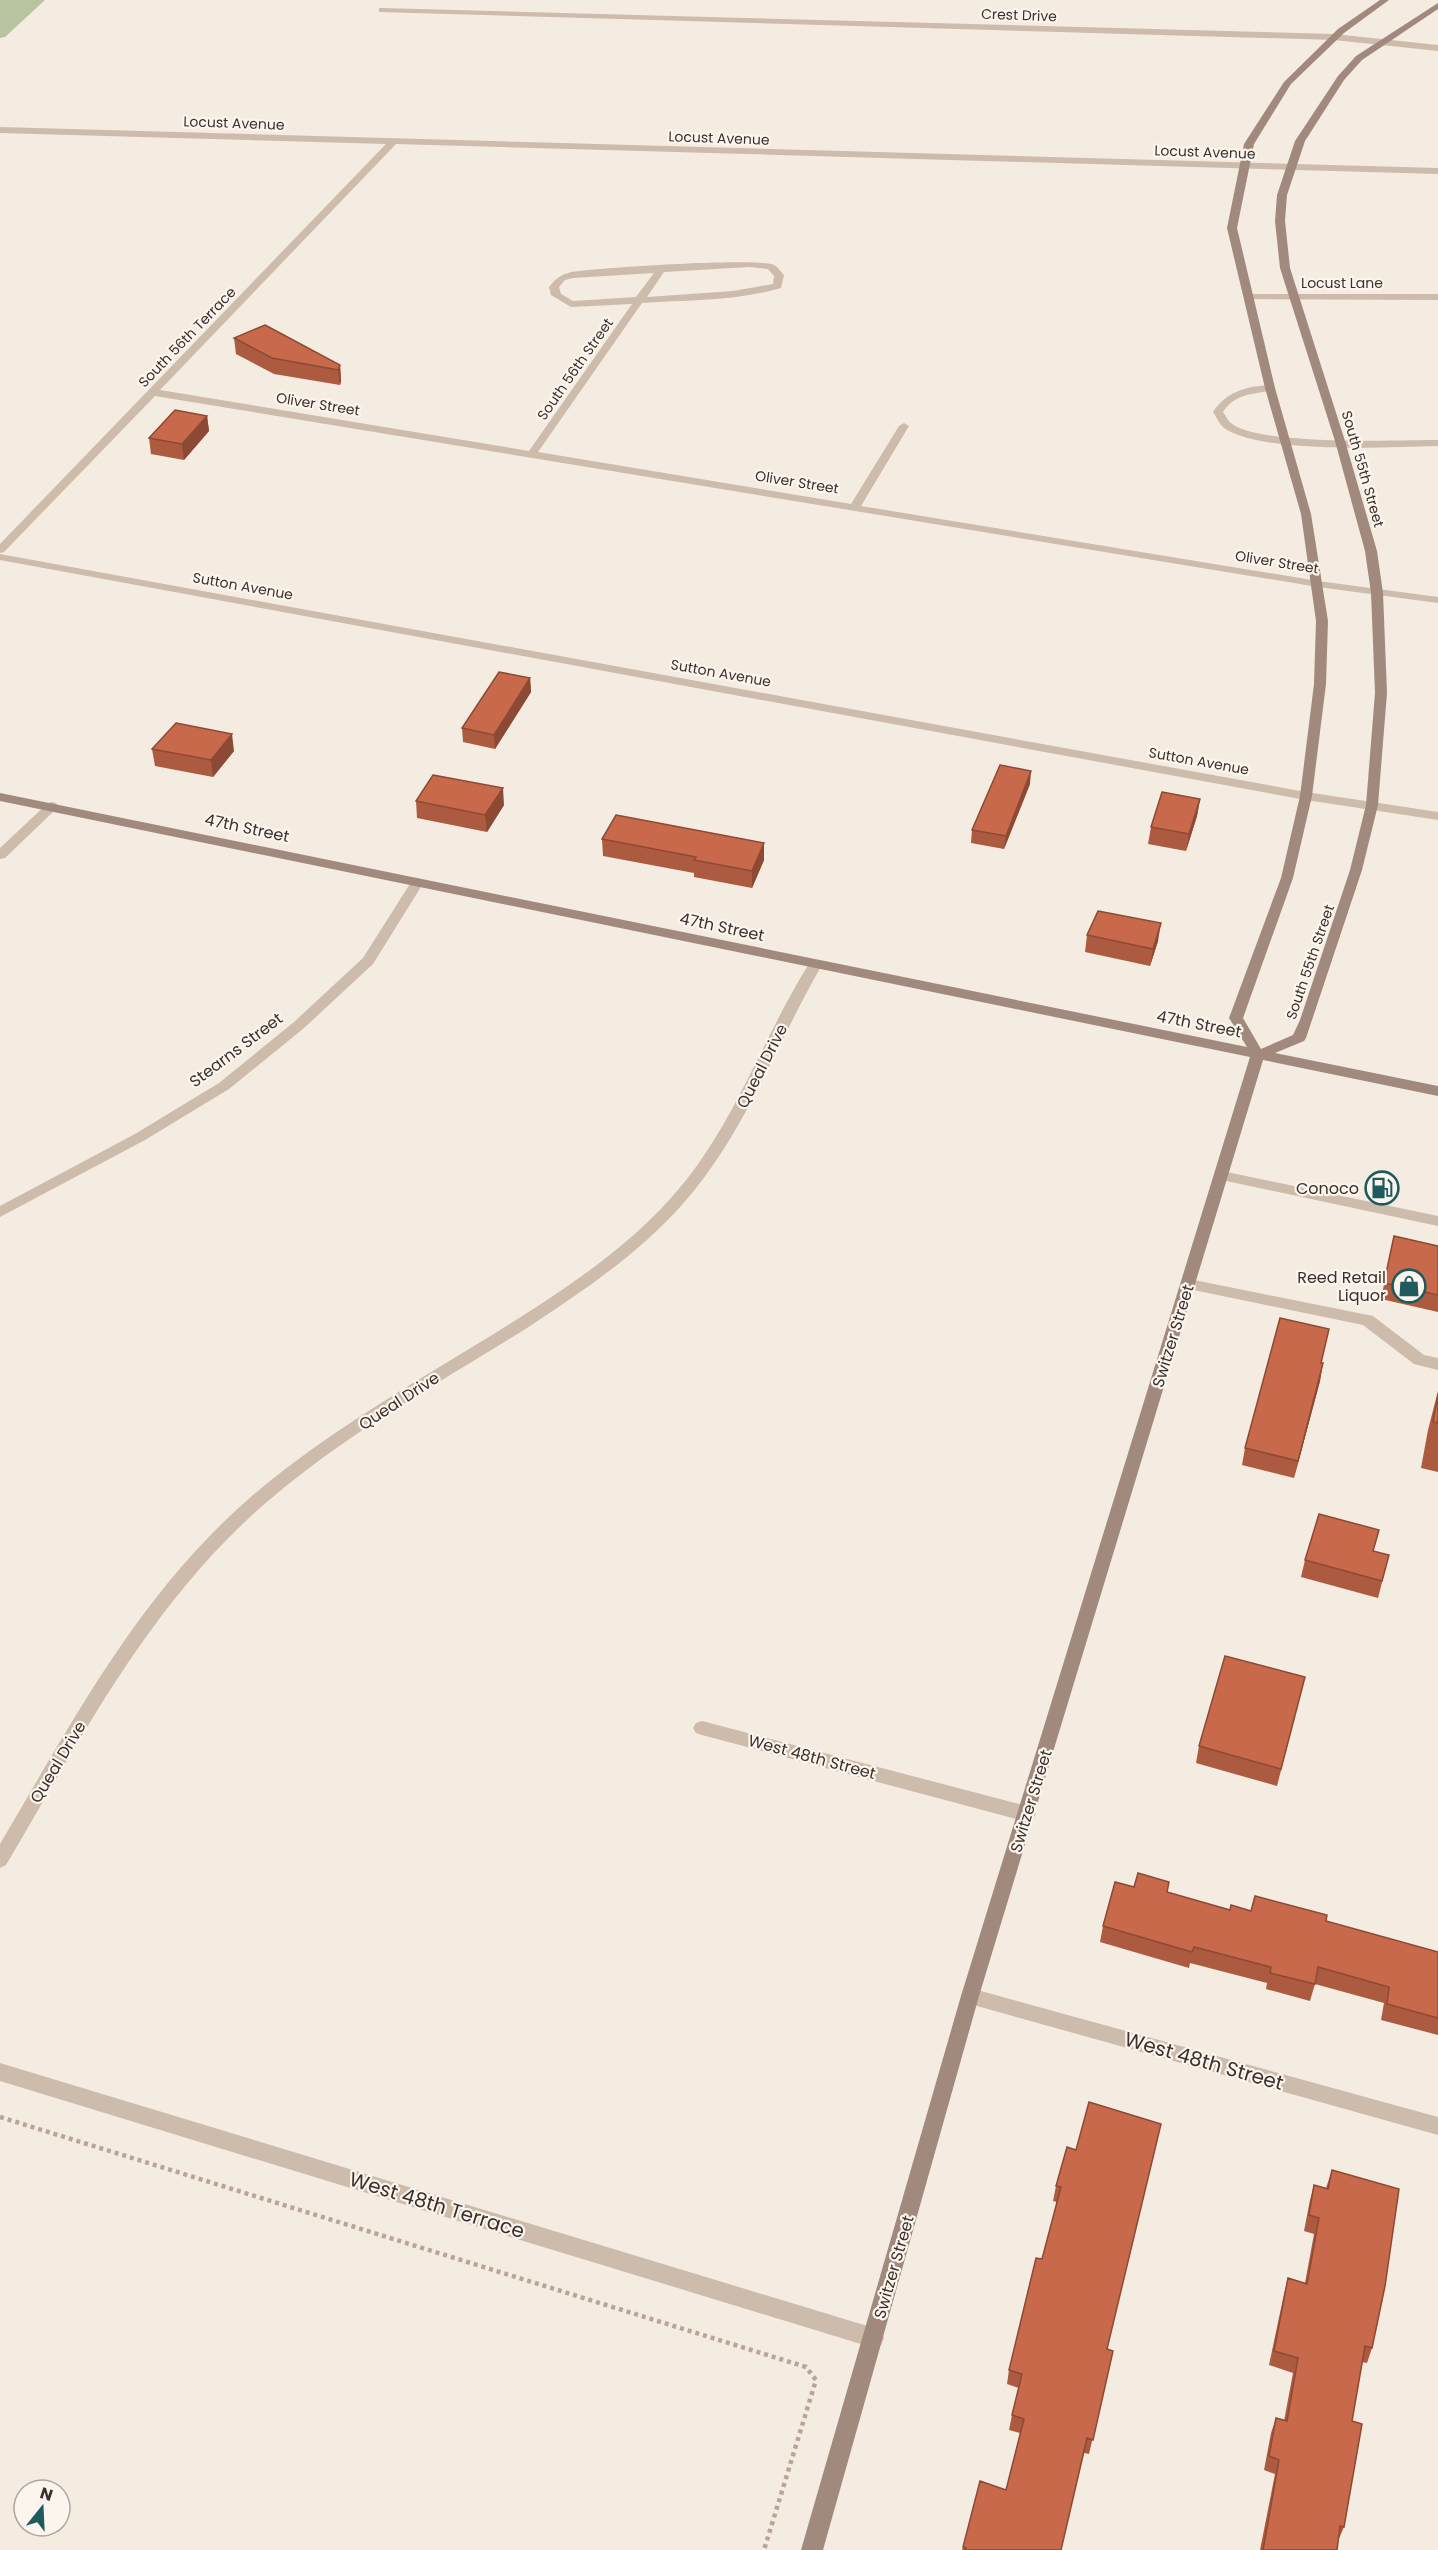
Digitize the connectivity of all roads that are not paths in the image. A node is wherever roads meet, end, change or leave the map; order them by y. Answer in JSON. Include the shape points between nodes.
{"nodes":[{"id":1,"x":1385,"y":0,"type":"edge"},
{"id":2,"x":1438,"y":5,"type":"edge"},
{"id":3,"x":382,"y":10,"type":"dead end"},
{"id":4,"x":1334,"y":38,"type":"junction"},
{"id":5,"x":1380,"y":42,"type":"junction"},
{"id":6,"x":1438,"y":48,"type":"edge"},
{"id":7,"x":0,"y":130,"type":"edge"},
{"id":8,"x":393,"y":142,"type":"junction"},
{"id":9,"x":1245,"y":166,"type":"junction"},
{"id":10,"x":1290,"y":168,"type":"junction"},
{"id":11,"x":1438,"y":171,"type":"edge"},
{"id":12,"x":662,"y":268,"type":"junction"},
{"id":13,"x":1295,"y":296,"type":"junction"},
{"id":14,"x":1247,"y":297,"type":"junction"},
{"id":15,"x":1438,"y":297,"type":"edge"},
{"id":16,"x":640,"y":300,"type":"junction"},
{"id":17,"x":1270,"y":388,"type":"junction"},
{"id":18,"x":152,"y":392,"type":"junction"},
{"id":19,"x":904,"y":426,"type":"dead end"},
{"id":20,"x":1284,"y":441,"type":"junction"},
{"id":21,"x":1340,"y":441,"type":"junction"},
{"id":22,"x":1438,"y":443,"type":"edge"},
{"id":23,"x":532,"y":454,"type":"junction"},
{"id":24,"x":855,"y":507,"type":"junction"},
{"id":25,"x":0,"y":550,"type":"edge"},
{"id":26,"x":0,"y":556,"type":"edge"},
{"id":27,"x":1318,"y":584,"type":"junction"},
{"id":28,"x":1377,"y":592,"type":"junction"},
{"id":29,"x":1438,"y":600,"type":"edge"},
{"id":30,"x":0,"y":796,"type":"edge"},
{"id":31,"x":1306,"y":796,"type":"junction"},
{"id":32,"x":1372,"y":805,"type":"junction"},
{"id":33,"x":52,"y":806,"type":"junction"},
{"id":34,"x":1438,"y":816,"type":"edge"},
{"id":35,"x":0,"y":855,"type":"edge"},
{"id":36,"x":418,"y":882,"type":"junction"},
{"id":37,"x":815,"y":965,"type":"junction"},
{"id":38,"x":1258,"y":1054,"type":"junction"},
{"id":39,"x":1438,"y":1091,"type":"edge"},
{"id":40,"x":1222,"y":1176,"type":"junction"},
{"id":41,"x":0,"y":1212,"type":"edge"},
{"id":42,"x":1438,"y":1221,"type":"edge"},
{"id":43,"x":1189,"y":1284,"type":"junction"},
{"id":44,"x":1438,"y":1364,"type":"edge"},
{"id":45,"x":702,"y":1728,"type":"dead end"},
{"id":46,"x":1027,"y":1814,"type":"junction"},
{"id":47,"x":0,"y":1860,"type":"edge"},
{"id":48,"x":970,"y":1996,"type":"junction"},
{"id":49,"x":0,"y":2072,"type":"edge"},
{"id":50,"x":1438,"y":2126,"type":"edge"},
{"id":51,"x":874,"y":2338,"type":"junction"},
{"id":52,"x":812,"y":2550,"type":"edge"}],
"edges":[{"from":1,"to":4,"type":"street"},
{"from":2,"to":5,"type":"street","name":"South 55th Street"},
{"from":3,"to":4,"type":"street","name":"Crest Drive"},
{"from":4,"to":5,"type":"street","name":"Crest Drive"},
{"from":4,"to":9,"type":"street","via":[[1288,82],[1249,144]]},
{"from":5,"to":6,"type":"street","name":"Crest Drive"},
{"from":5,"to":10,"type":"street","name":"South 55th Street","via":[[1341,78],[1300,141]]},
{"from":7,"to":8,"type":"street","name":"Locust Avenue"},
{"from":8,"to":9,"type":"street","name":"Locust Avenue"},
{"from":8,"to":18,"type":"street","name":"South 56th Terrace"},
{"from":9,"to":10,"type":"street","name":"Locust Avenue"},
{"from":9,"to":14,"type":"street","via":[[1232,228]]},
{"from":10,"to":11,"type":"street","name":"Locust Avenue"},
{"from":10,"to":13,"type":"street","name":"South 55th Street","via":[[1280,221],[1285,268]]},
{"from":12,"to":16,"type":"street","name":"South 56th Street"},
{"from":12,"to":16,"type":"street","name":"South 56th Street","via":[[573,275],[562,278],[554,287],[556,295],[571,304]]},
{"from":12,"to":16,"type":"street","name":"South 56th Street","via":[[749,264],[771,267],[779,275],[778,286],[760,291]]},
{"from":13,"to":14,"type":"street","name":"Locust Lane"},
{"from":13,"to":15,"type":"street","name":"Locust Lane"},
{"from":13,"to":21,"type":"street","name":"South 55th Street"},
{"from":14,"to":17,"type":"street"},
{"from":16,"to":23,"type":"street","name":"South 56th Street"},
{"from":17,"to":20,"type":"street"},
{"from":17,"to":20,"type":"street","via":[[1223,401],[1218,412],[1229,427]]},
{"from":18,"to":23,"type":"street","name":"Oliver Street"},
{"from":18,"to":25,"type":"street","name":"South 56th Terrace"},
{"from":19,"to":24,"type":"street"},
{"from":20,"to":21,"type":"street"},
{"from":20,"to":27,"type":"street","via":[[1306,514]]},
{"from":21,"to":22,"type":"street"},
{"from":21,"to":28,"type":"street","name":"South 55th Street","via":[[1371,551]]},
{"from":23,"to":24,"type":"street","name":"Oliver Street"},
{"from":24,"to":27,"type":"street","name":"Oliver Street"},
{"from":26,"to":31,"type":"street","name":"Sutton Avenue"},
{"from":27,"to":28,"type":"street","name":"Oliver Street"},
{"from":27,"to":31,"type":"street","via":[[1322,621],[1320,684]]},
{"from":28,"to":29,"type":"street","name":"Oliver Street"},
{"from":28,"to":32,"type":"street","name":"South 55th Street","via":[[1381,693]]},
{"from":30,"to":33,"type":"street","name":"47th Street"},
{"from":31,"to":32,"type":"street","name":"Sutton Avenue"},
{"from":31,"to":38,"type":"street","via":[[1287,878],[1236,1018]]},
{"from":32,"to":34,"type":"street","name":"Sutton Avenue"},
{"from":32,"to":38,"type":"street","name":"South 55th Street","via":[[1356,870],[1299,1038]]},
{"from":33,"to":35,"type":"street"},
{"from":33,"to":36,"type":"street","name":"47th Street"},
{"from":36,"to":37,"type":"street","name":"47th Street"},
{"from":36,"to":41,"type":"street","name":"Stearns Street","via":[[368,961],[299,1025],[224,1086],[140,1137]]},
{"from":37,"to":38,"type":"street","name":"47th Street"},
{"from":37,"to":47,"type":"street","name":"Queal Drive","via":[[734,1122],[693,1182],[639,1239],[570,1293],[393,1404],[288,1476],[227,1529],[164,1599],[115,1666]]},
{"from":38,"to":39,"type":"street","name":"47th Street"},
{"from":38,"to":40,"type":"street","name":"Switzer Street"},
{"from":40,"to":42,"type":"street"},
{"from":40,"to":43,"type":"street","name":"Switzer Street"},
{"from":43,"to":44,"type":"street","via":[[1368,1320],[1419,1360]]},
{"from":43,"to":46,"type":"street","name":"Switzer Street"},
{"from":45,"to":46,"type":"street","name":"West 48th Street"},
{"from":46,"to":48,"type":"street","name":"Switzer Street"},
{"from":48,"to":50,"type":"street","name":"West 48th Street"},
{"from":48,"to":51,"type":"street","name":"Switzer Street"},
{"from":49,"to":51,"type":"street","name":"West 48th Terrace"},
{"from":51,"to":52,"type":"street","name":"Switzer Street"}]}
